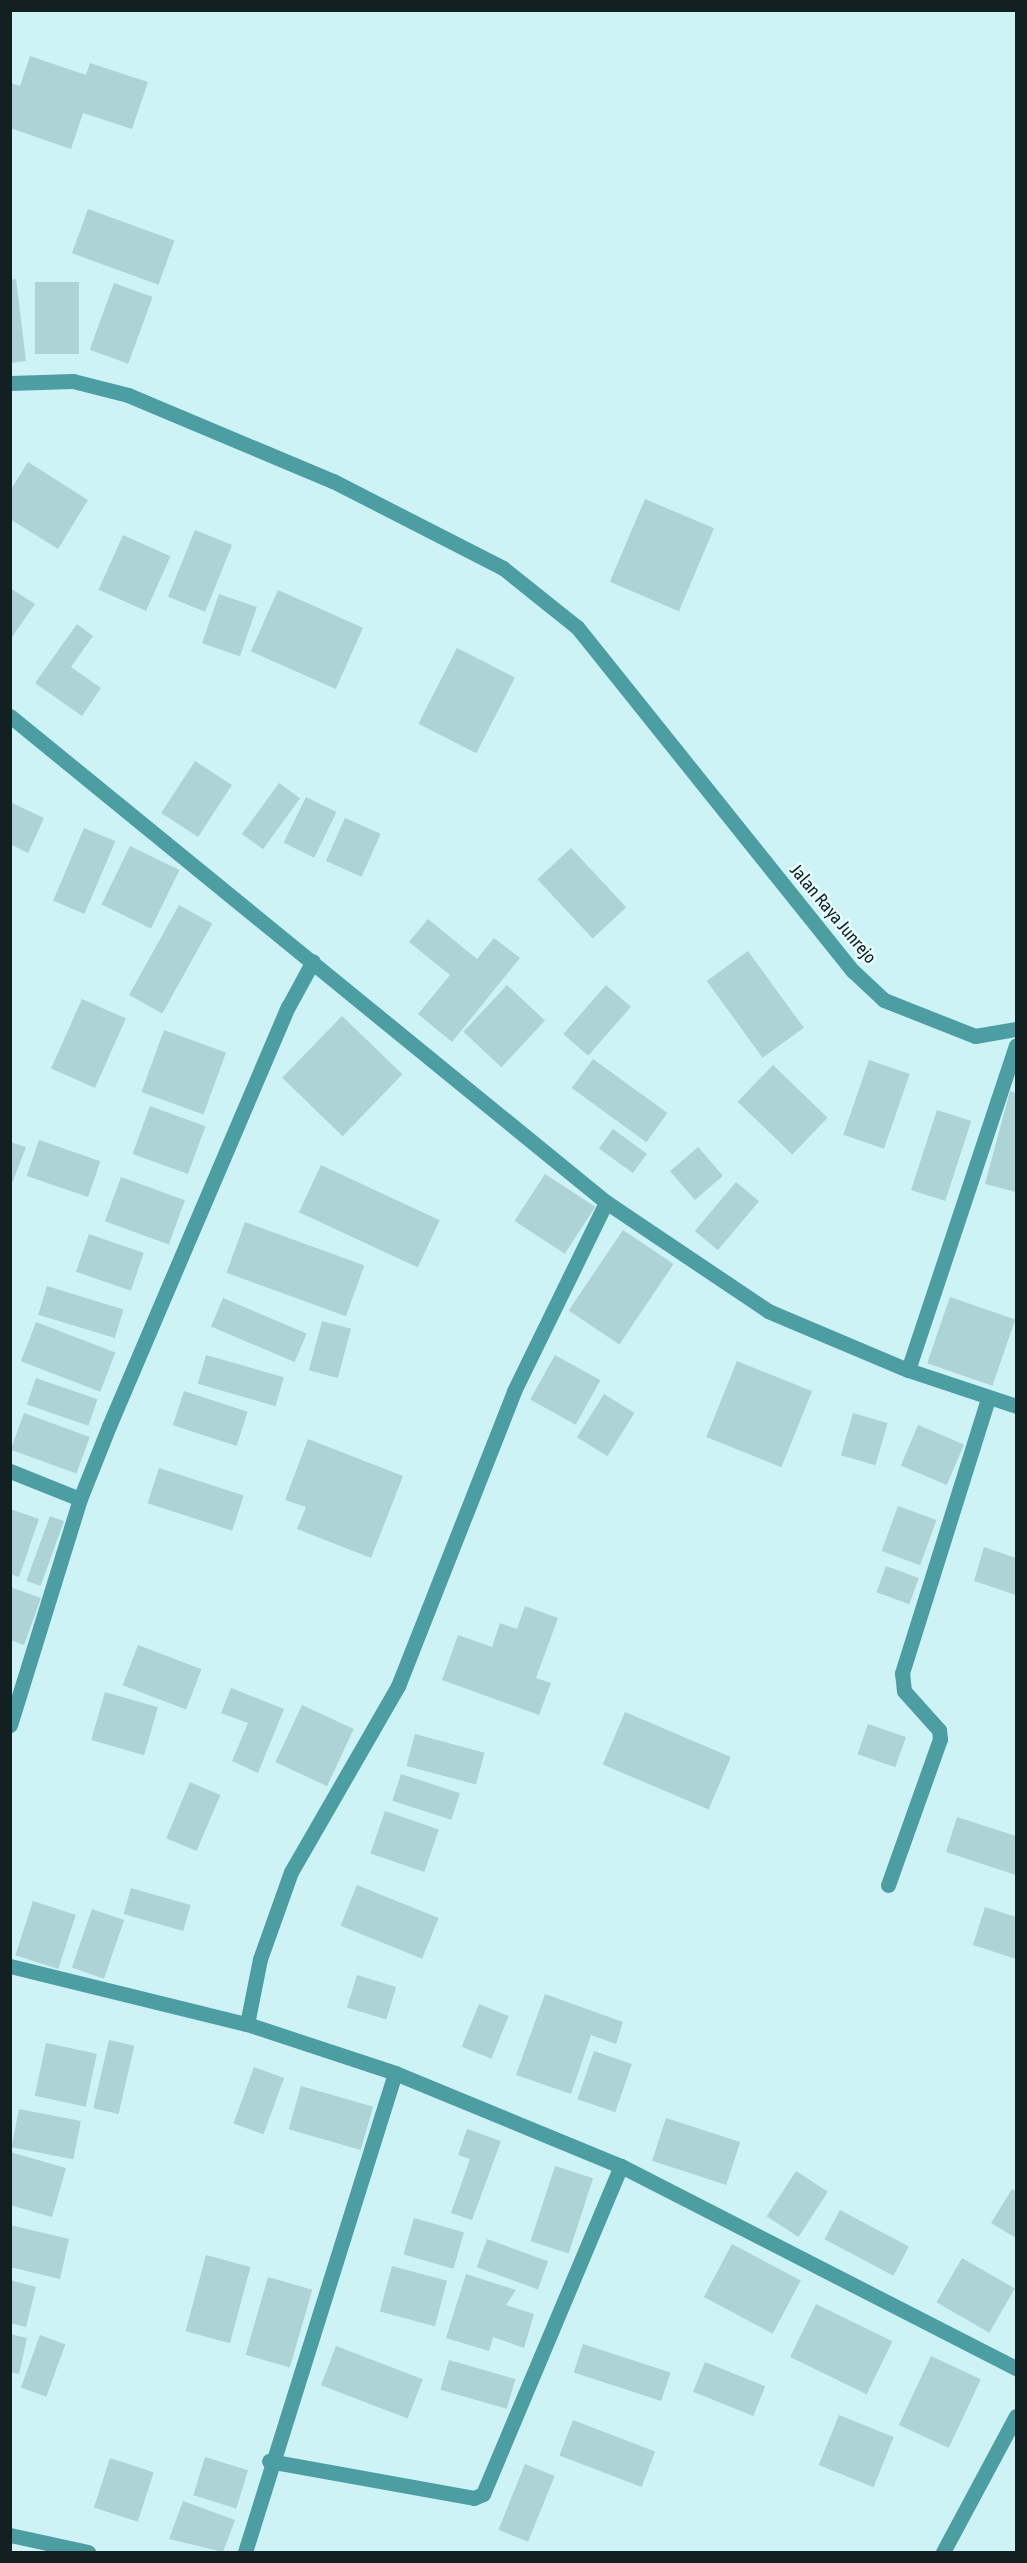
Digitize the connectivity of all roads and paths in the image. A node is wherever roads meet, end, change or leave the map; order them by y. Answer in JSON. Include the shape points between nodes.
{"nodes":[{"id":1,"x":10,"y":383,"type":"edge"},
{"id":2,"x":10,"y":716,"type":"edge"},
{"id":3,"x":313,"y":961,"type":"junction"},
{"id":4,"x":1017,"y":1029,"type":"edge"},
{"id":5,"x":1017,"y":1046,"type":"edge"},
{"id":6,"x":606,"y":1202,"type":"junction"},
{"id":7,"x":908,"y":1370,"type":"junction"},
{"id":8,"x":987,"y":1398,"type":"junction"},
{"id":9,"x":1017,"y":1406,"type":"edge"},
{"id":10,"x":10,"y":1471,"type":"edge"},
{"id":11,"x":80,"y":1498,"type":"junction"},
{"id":12,"x":10,"y":1725,"type":"edge"},
{"id":13,"x":888,"y":1884,"type":"dead end"},
{"id":14,"x":11,"y":1968,"type":"edge"},
{"id":15,"x":247,"y":2024,"type":"junction"},
{"id":16,"x":395,"y":2073,"type":"junction"},
{"id":17,"x":621,"y":2166,"type":"junction"},
{"id":18,"x":1017,"y":2368,"type":"edge"},
{"id":19,"x":1017,"y":2416,"type":"edge"},
{"id":20,"x":269,"y":2461,"type":"junction"},
{"id":21,"x":10,"y":2535,"type":"edge"},
{"id":22,"x":88,"y":2553,"type":"edge"},
{"id":23,"x":244,"y":2553,"type":"edge"},
{"id":24,"x":943,"y":2553,"type":"edge"}],
"edges":[{"from":1,"to":4,"type":"street","name":"Jalan Raya Junrejo","via":[[73,381],[128,395],[333,481],[503,568],[577,627],[853,971],[884,1000],[975,1036]]},
{"from":2,"to":3,"type":"street"},
{"from":3,"to":6,"type":"street"},
{"from":3,"to":11,"type":"street","via":[[288,1007]]},
{"from":5,"to":7,"type":"street"},
{"from":6,"to":7,"type":"street","via":[[768,1311]]},
{"from":6,"to":15,"type":"street","via":[[514,1391],[398,1686],[291,1872],[260,1959]]},
{"from":7,"to":8,"type":"street"},
{"from":8,"to":9,"type":"street"},
{"from":8,"to":13,"type":"street","via":[[902,1673],[904,1691],[939,1730],[940,1738]]},
{"from":10,"to":11,"type":"street"},
{"from":11,"to":12,"type":"street"},
{"from":14,"to":15,"type":"street"},
{"from":15,"to":16,"type":"street"},
{"from":16,"to":17,"type":"street"},
{"from":16,"to":20,"type":"street"},
{"from":17,"to":18,"type":"street"},
{"from":17,"to":20,"type":"street","via":[[483,2494],[474,2498]]},
{"from":19,"to":24,"type":"street"},
{"from":20,"to":23,"type":"street"},
{"from":21,"to":22,"type":"street"}]}
